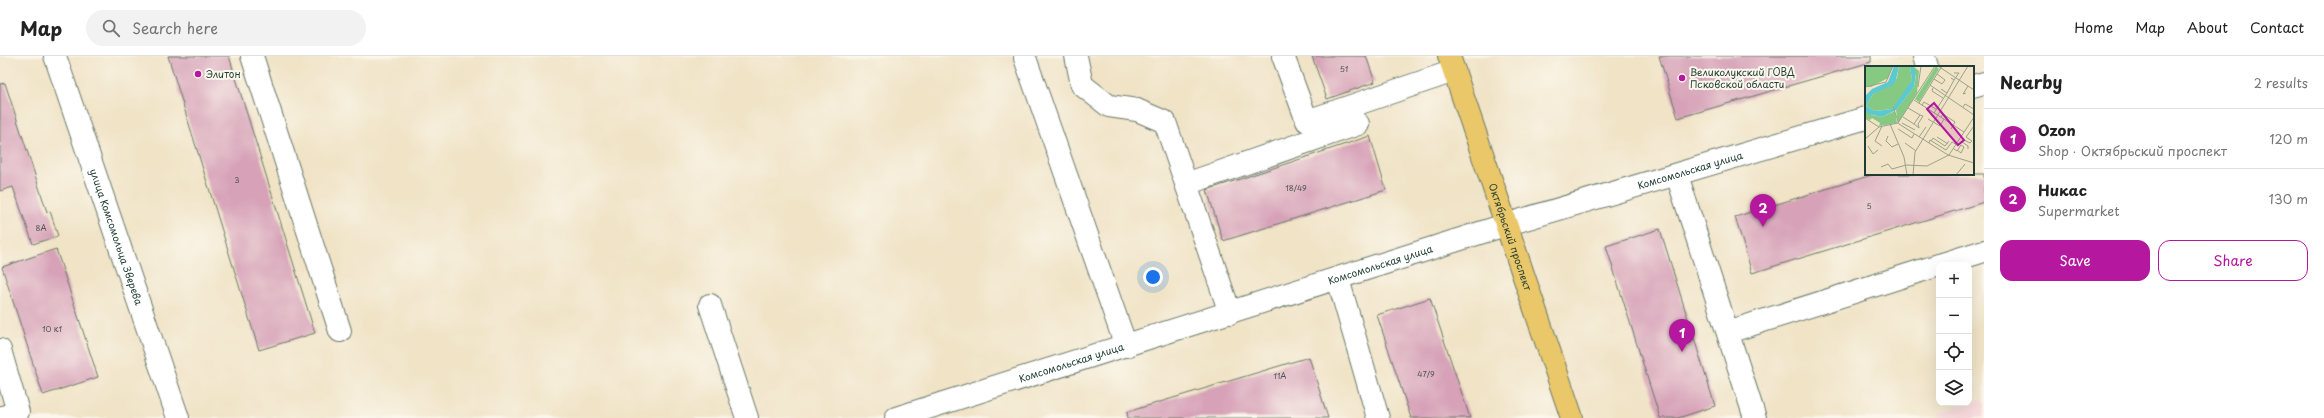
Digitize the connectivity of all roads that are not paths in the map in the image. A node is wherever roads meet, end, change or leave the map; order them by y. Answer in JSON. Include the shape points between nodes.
{"nodes":[{"id":1,"x":55,"y":56,"type":"edge"},
{"id":2,"x":252,"y":56,"type":"edge"},
{"id":3,"x":1076,"y":56,"type":"edge"},
{"id":4,"x":1283,"y":56,"type":"edge"},
{"id":5,"x":1924,"y":56,"type":"edge"},
{"id":6,"x":1025,"y":58,"type":"dead end"},
{"id":7,"x":1452,"y":64,"type":"edge"},
{"id":8,"x":1927,"y":66,"type":"edge"},
{"id":9,"x":1984,"y":83,"type":"edge"},
{"id":10,"x":1974,"y":86,"type":"edge"},
{"id":11,"x":1865,"y":118,"type":"edge"},
{"id":12,"x":1358,"y":124,"type":"dead end"},
{"id":13,"x":1677,"y":175,"type":"junction"},
{"id":14,"x":1186,"y":184,"type":"junction"},
{"id":15,"x":1505,"y":225,"type":"junction"},
{"id":16,"x":1984,"y":251,"type":"edge"},
{"id":17,"x":1949,"y":262,"type":"edge"},
{"id":18,"x":1936,"y":266,"type":"edge"},
{"id":19,"x":1338,"y":279,"type":"junction"},
{"id":20,"x":710,"y":305,"type":"dead end"},
{"id":21,"x":1230,"y":313,"type":"junction"},
{"id":22,"x":340,"y":331,"type":"dead end"},
{"id":23,"x":1728,"y":332,"type":"junction"},
{"id":24,"x":1126,"y":346,"type":"junction"},
{"id":25,"x":0,"y":350,"type":"edge"},
{"id":26,"x":0,"y":418,"type":"edge"},
{"id":27,"x":178,"y":418,"type":"edge"},
{"id":28,"x":747,"y":418,"type":"edge"},
{"id":29,"x":896,"y":418,"type":"edge"},
{"id":30,"x":1378,"y":418,"type":"edge"},
{"id":31,"x":1572,"y":418,"type":"edge"},
{"id":32,"x":1756,"y":418,"type":"edge"}],
"edges":[{"from":1,"to":27,"type":"street","name":"улица Комсомольца Зверева"},
{"from":2,"to":22,"type":"street"},
{"from":3,"to":14,"type":"street","via":[[1082,85],[1108,106],[1137,110],[1165,122]]},
{"from":4,"to":7,"type":"street","via":[[1307,120]]},
{"from":5,"to":8,"type":"street"},
{"from":6,"to":24,"type":"street"},
{"from":7,"to":15,"type":"main road","name":"Октябрьский проспект"},
{"from":9,"to":10,"type":"street"},
{"from":11,"to":13,"type":"street","name":"Комсомольская улица"},
{"from":12,"to":14,"type":"street"},
{"from":13,"to":15,"type":"street","name":"Комсомольская улица"},
{"from":13,"to":23,"type":"street"},
{"from":14,"to":21,"type":"street"},
{"from":15,"to":19,"type":"street","name":"Комсомольская улица"},
{"from":15,"to":31,"type":"main road","name":"Октябрьский проспект"},
{"from":16,"to":17,"type":"street"},
{"from":18,"to":23,"type":"street"},
{"from":19,"to":21,"type":"street","name":"Комсомольская улица"},
{"from":19,"to":30,"type":"street"},
{"from":20,"to":28,"type":"street"},
{"from":21,"to":24,"type":"street","name":"Комсомольская улица"},
{"from":23,"to":32,"type":"street"},
{"from":24,"to":29,"type":"street","name":"Комсомольская улица"},
{"from":25,"to":26,"type":"street","via":[[18,412]]}]}
